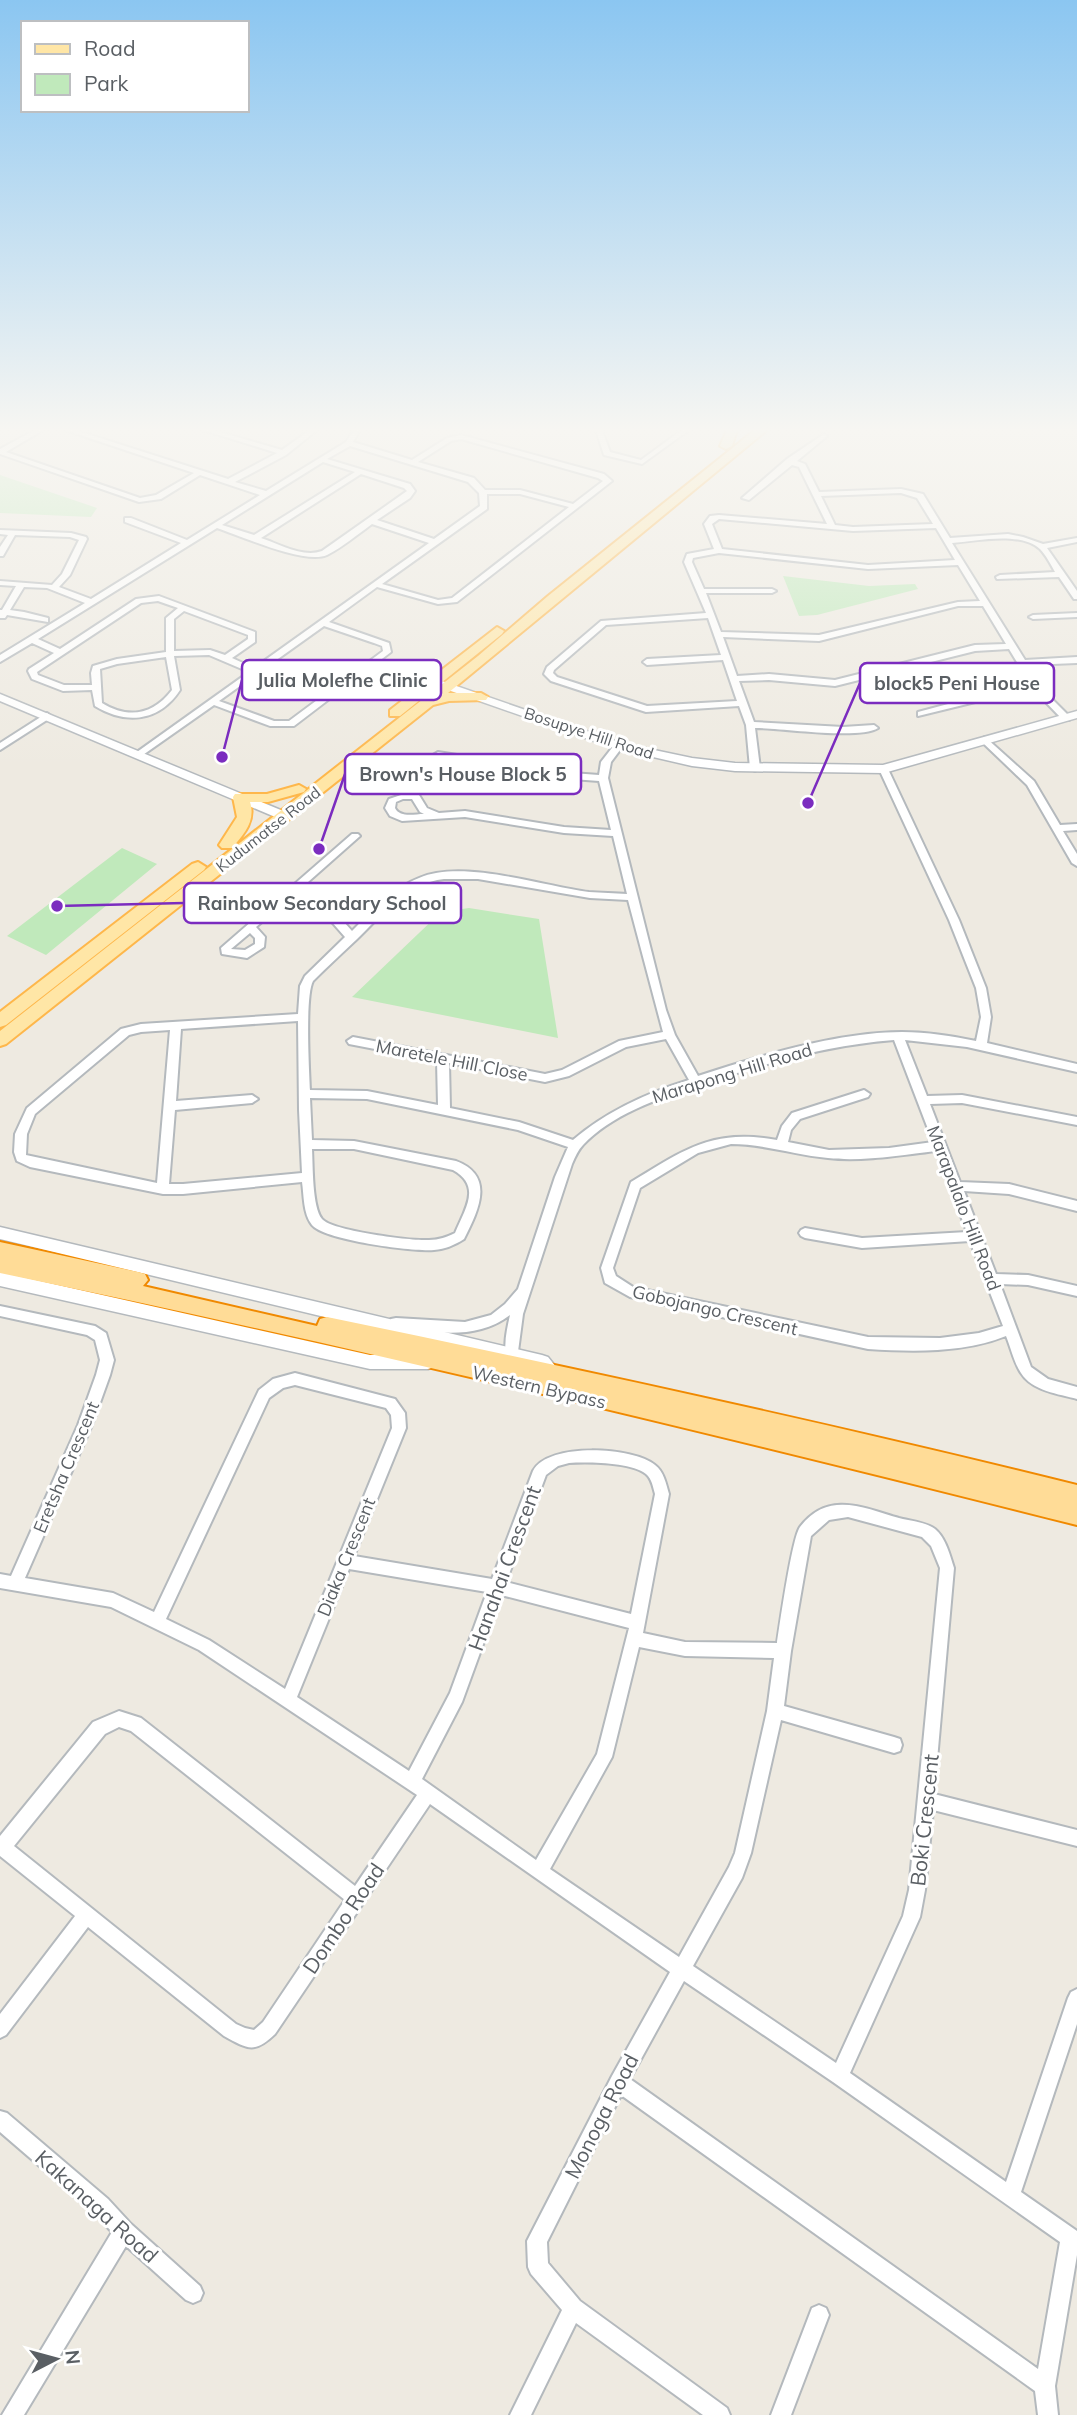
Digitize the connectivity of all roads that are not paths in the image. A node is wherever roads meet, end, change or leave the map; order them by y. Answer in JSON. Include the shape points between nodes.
{"nodes":[{"id":1,"x":81,"y":543,"type":"edge"},
{"id":2,"x":187,"y":543,"type":"edge"},
{"id":3,"x":268,"y":543,"type":"edge"},
{"id":4,"x":340,"y":543,"type":"edge"},
{"id":5,"x":434,"y":543,"type":"edge"},
{"id":6,"x":529,"y":543,"type":"edge"},
{"id":7,"x":610,"y":543,"type":"edge"},
{"id":8,"x":620,"y":543,"type":"edge"},
{"id":9,"x":716,"y":543,"type":"edge"},
{"id":10,"x":947,"y":543,"type":"edge"},
{"id":11,"x":1034,"y":543,"type":"edge"},
{"id":12,"x":1063,"y":543,"type":"edge"},
{"id":13,"x":1042,"y":547,"type":"junction"},
{"id":14,"x":719,"y":551,"type":"junction"},
{"id":15,"x":962,"y":562,"type":"junction"},
{"id":16,"x":1062,"y":574,"type":"junction"},
{"id":17,"x":1000,"y":577,"type":"dead end"},
{"id":18,"x":0,"y":583,"type":"edge"},
{"id":19,"x":22,"y":584,"type":"junction"},
{"id":20,"x":377,"y":585,"type":"junction"},
{"id":21,"x":54,"y":588,"type":"junction"},
{"id":22,"x":700,"y":591,"type":"junction"},
{"id":23,"x":772,"y":591,"type":"dead end"},
{"id":24,"x":1076,"y":595,"type":"edge"},
{"id":25,"x":91,"y":602,"type":"junction"},
{"id":26,"x":985,"y":603,"type":"junction"},
{"id":27,"x":184,"y":607,"type":"junction"},
{"id":28,"x":1,"y":614,"type":"edge"},
{"id":29,"x":710,"y":615,"type":"junction"},
{"id":30,"x":1077,"y":615,"type":"edge"},
{"id":31,"x":1033,"y":617,"type":"dead end"},
{"id":32,"x":45,"y":620,"type":"dead end"},
{"id":33,"x":324,"y":623,"type":"junction"},
{"id":34,"x":717,"y":634,"type":"junction"},
{"id":35,"x":32,"y":640,"type":"junction"},
{"id":36,"x":1012,"y":646,"type":"junction"},
{"id":37,"x":59,"y":652,"type":"junction"},
{"id":38,"x":170,"y":655,"type":"junction"},
{"id":39,"x":725,"y":657,"type":"junction"},
{"id":40,"x":0,"y":659,"type":"edge"},
{"id":41,"x":225,"y":659,"type":"junction"},
{"id":42,"x":483,"y":659,"type":"junction"},
{"id":43,"x":1077,"y":660,"type":"edge"},
{"id":44,"x":647,"y":662,"type":"dead end"},
{"id":45,"x":1022,"y":663,"type":"junction"},
{"id":46,"x":256,"y":672,"type":"junction"},
{"id":47,"x":733,"y":679,"type":"junction"},
{"id":48,"x":441,"y":684,"type":"junction"},
{"id":49,"x":96,"y":687,"type":"junction"},
{"id":50,"x":1038,"y":690,"type":"junction"},
{"id":51,"x":0,"y":697,"type":"edge"},
{"id":52,"x":481,"y":697,"type":"junction"},
{"id":53,"x":213,"y":702,"type":"junction"},
{"id":54,"x":429,"y":703,"type":"junction"},
{"id":55,"x":741,"y":703,"type":"junction"},
{"id":56,"x":921,"y":714,"type":"dead end"},
{"id":57,"x":47,"y":716,"type":"junction"},
{"id":58,"x":1071,"y":716,"type":"edge"},
{"id":59,"x":750,"y":725,"type":"junction"},
{"id":60,"x":874,"y":728,"type":"dead end"},
{"id":61,"x":985,"y":740,"type":"junction"},
{"id":62,"x":618,"y":746,"type":"junction"},
{"id":63,"x":0,"y":747,"type":"edge"},
{"id":64,"x":139,"y":754,"type":"junction"},
{"id":65,"x":438,"y":755,"type":"dead end"},
{"id":66,"x":755,"y":768,"type":"junction"},
{"id":67,"x":884,"y":769,"type":"junction"},
{"id":68,"x":603,"y":778,"type":"junction"},
{"id":69,"x":299,"y":789,"type":"junction"},
{"id":70,"x":240,"y":797,"type":"junction"},
{"id":71,"x":278,"y":813,"type":"junction"},
{"id":72,"x":435,"y":814,"type":"dead end"},
{"id":73,"x":1077,"y":827,"type":"edge"},
{"id":74,"x":1058,"y":828,"type":"junction"},
{"id":75,"x":616,"y":834,"type":"junction"},
{"id":76,"x":355,"y":836,"type":"dead end"},
{"id":77,"x":227,"y":845,"type":"junction"},
{"id":78,"x":1077,"y":863,"type":"edge"},
{"id":79,"x":303,"y":883,"type":"junction"},
{"id":80,"x":632,"y":897,"type":"junction"},
{"id":81,"x":251,"y":928,"type":"dead end"},
{"id":82,"x":352,"y":938,"type":"junction"},
{"id":83,"x":305,"y":1017,"type":"junction"},
{"id":84,"x":0,"y":1021,"type":"edge"},
{"id":85,"x":176,"y":1026,"type":"junction"},
{"id":86,"x":669,"y":1035,"type":"junction"},
{"id":87,"x":898,"y":1036,"type":"junction"},
{"id":88,"x":0,"y":1040,"type":"edge"},
{"id":89,"x":353,"y":1041,"type":"dead end"},
{"id":90,"x":981,"y":1046,"type":"junction"},
{"id":91,"x":443,"y":1059,"type":"junction"},
{"id":92,"x":1077,"y":1069,"type":"edge"},
{"id":93,"x":696,"y":1082,"type":"junction"},
{"id":94,"x":305,"y":1094,"type":"junction"},
{"id":95,"x":864,"y":1094,"type":"dead end"},
{"id":96,"x":252,"y":1099,"type":"dead end"},
{"id":97,"x":922,"y":1100,"type":"junction"},
{"id":98,"x":169,"y":1106,"type":"junction"},
{"id":99,"x":444,"y":1110,"type":"junction"},
{"id":100,"x":1077,"y":1121,"type":"edge"},
{"id":101,"x":307,"y":1144,"type":"junction"},
{"id":102,"x":781,"y":1144,"type":"junction"},
{"id":103,"x":576,"y":1145,"type":"junction"},
{"id":104,"x":940,"y":1146,"type":"junction"},
{"id":105,"x":308,"y":1177,"type":"junction"},
{"id":106,"x":955,"y":1186,"type":"junction"},
{"id":107,"x":163,"y":1189,"type":"junction"},
{"id":108,"x":1077,"y":1206,"type":"edge"},
{"id":109,"x":0,"y":1233,"type":"edge"},
{"id":110,"x":804,"y":1233,"type":"dead end"},
{"id":111,"x":974,"y":1236,"type":"junction"},
{"id":112,"x":0,"y":1250,"type":"edge"},
{"id":113,"x":0,"y":1265,"type":"edge"},
{"id":114,"x":0,"y":1279,"type":"edge"},
{"id":115,"x":990,"y":1279,"type":"junction"},
{"id":116,"x":528,"y":1283,"type":"junction"},
{"id":117,"x":1077,"y":1291,"type":"edge"},
{"id":118,"x":0,"y":1311,"type":"edge"},
{"id":119,"x":374,"y":1321,"type":"junction"},
{"id":120,"x":1010,"y":1329,"type":"junction"},
{"id":121,"x":512,"y":1355,"type":"junction"},
{"id":122,"x":428,"y":1362,"type":"junction"},
{"id":123,"x":551,"y":1372,"type":"junction"},
{"id":124,"x":281,"y":1381,"type":"joint"},
{"id":125,"x":1077,"y":1393,"type":"edge"},
{"id":126,"x":1077,"y":1495,"type":"edge"},
{"id":127,"x":1077,"y":1516,"type":"edge"},
{"id":128,"x":344,"y":1562,"type":"junction"},
{"id":129,"x":8,"y":1582,"type":"edge"},
{"id":130,"x":497,"y":1587,"type":"junction"},
{"id":131,"x":158,"y":1620,"type":"junction"},
{"id":132,"x":636,"y":1631,"type":"junction"},
{"id":133,"x":783,"y":1651,"type":"junction"},
{"id":134,"x":288,"y":1701,"type":"junction"},
{"id":135,"x":775,"y":1711,"type":"junction"},
{"id":136,"x":894,"y":1745,"type":"dead end"},
{"id":137,"x":412,"y":1782,"type":"junction"},
{"id":138,"x":427,"y":1794,"type":"junction"},
{"id":139,"x":926,"y":1800,"type":"junction"},
{"id":140,"x":1077,"y":1839,"type":"edge"},
{"id":141,"x":1,"y":1846,"type":"edge"},
{"id":142,"x":539,"y":1872,"type":"junction"},
{"id":143,"x":355,"y":1897,"type":"junction"},
{"id":144,"x":86,"y":1915,"type":"junction"},
{"id":145,"x":680,"y":1970,"type":"junction"},
{"id":146,"x":1077,"y":1998,"type":"edge"},
{"id":147,"x":0,"y":2029,"type":"edge"},
{"id":148,"x":839,"y":2076,"type":"junction"},
{"id":149,"x":618,"y":2082,"type":"junction"},
{"id":150,"x":0,"y":2120,"type":"edge"},
{"id":151,"x":1010,"y":2197,"type":"junction"},
{"id":152,"x":124,"y":2231,"type":"junction"},
{"id":153,"x":1073,"y":2241,"type":"edge"},
{"id":154,"x":193,"y":2292,"type":"dead end"},
{"id":155,"x":573,"y":2308,"type":"junction"},
{"id":156,"x":819,"y":2315,"type":"dead end"},
{"id":157,"x":1045,"y":2386,"type":"junction"},
{"id":158,"x":12,"y":2415,"type":"edge"},
{"id":159,"x":520,"y":2415,"type":"edge"},
{"id":160,"x":720,"y":2415,"type":"edge"},
{"id":161,"x":781,"y":2415,"type":"edge"},
{"id":162,"x":1048,"y":2415,"type":"edge"}],
"edges":[{"from":1,"to":21,"type":"street"},
{"from":2,"to":25,"type":"street"},
{"from":3,"to":4,"type":"street","via":[[316,556]]},
{"from":5,"to":20,"type":"street"},
{"from":6,"to":20,"type":"street","via":[[454,600],[438,602]]},
{"from":7,"to":48,"type":"main road","name":"Kudumatse Road"},
{"from":8,"to":42,"type":"main road","name":"Kudumatse Road"},
{"from":9,"to":14,"type":"street"},
{"from":10,"to":15,"type":"street"},
{"from":11,"to":13,"type":"street"},
{"from":12,"to":13,"type":"street"},
{"from":13,"to":16,"type":"street"},
{"from":14,"to":15,"type":"street","via":[[868,567]]},
{"from":14,"to":22,"type":"street","via":[[688,559]]},
{"from":15,"to":26,"type":"street"},
{"from":16,"to":17,"type":"street"},
{"from":16,"to":24,"type":"street"},
{"from":18,"to":19,"type":"street"},
{"from":19,"to":21,"type":"street"},
{"from":19,"to":28,"type":"street"},
{"from":20,"to":33,"type":"street"},
{"from":21,"to":25,"type":"street"},
{"from":22,"to":23,"type":"street"},
{"from":22,"to":29,"type":"street"},
{"from":25,"to":35,"type":"street"},
{"from":26,"to":34,"type":"street","via":[[958,604],[819,638]]},
{"from":26,"to":36,"type":"street"},
{"from":27,"to":37,"type":"street","via":[[159,598],[139,601]]},
{"from":27,"to":38,"type":"street","via":[[170,618]]},
{"from":27,"to":41,"type":"street","via":[[252,634],[252,640]]},
{"from":28,"to":32,"type":"street"},
{"from":29,"to":34,"type":"street"},
{"from":29,"to":55,"type":"street","via":[[604,623],[548,674],[638,708]]},
{"from":30,"to":31,"type":"street"},
{"from":33,"to":46,"type":"street"},
{"from":33,"to":53,"type":"street","via":[[377,640],[386,645],[387,652],[291,724],[273,724]]},
{"from":34,"to":39,"type":"street"},
{"from":35,"to":37,"type":"street"},
{"from":35,"to":40,"type":"street"},
{"from":36,"to":45,"type":"street"},
{"from":36,"to":47,"type":"street","via":[[975,649],[844,682]]},
{"from":37,"to":49,"type":"street","via":[[32,674],[63,688]]},
{"from":38,"to":41,"type":"street","via":[[209,653]]},
{"from":38,"to":49,"type":"street","via":[[101,664],[95,673]]},
{"from":38,"to":49,"type":"street","via":[[175,693],[143,716],[128,718],[102,707],[96,701]]},
{"from":39,"to":44,"type":"street"},
{"from":39,"to":47,"type":"street"},
{"from":41,"to":46,"type":"street"},
{"from":42,"to":48,"type":"main road","name":"Kudumatse Road"},
{"from":42,"to":52,"type":"main road","via":[[471,681]]},
{"from":43,"to":45,"type":"street"},
{"from":45,"to":50,"type":"street"},
{"from":46,"to":53,"type":"street"},
{"from":47,"to":55,"type":"street"},
{"from":48,"to":52,"type":"street","name":"Bosupye Hill Road"},
{"from":48,"to":54,"type":"main road","name":"Kudumatse Road"},
{"from":48,"to":69,"type":"main road","name":"Kudumatse Road"},
{"from":50,"to":56,"type":"street","via":[[1008,691]]},
{"from":50,"to":58,"type":"street"},
{"from":51,"to":57,"type":"street"},
{"from":52,"to":54,"type":"main road","via":[[453,696]]},
{"from":52,"to":62,"type":"street","name":"Bosupye Hill Road"},
{"from":53,"to":64,"type":"street"},
{"from":54,"to":71,"type":"main road","name":"Kudumatse Road"},
{"from":55,"to":59,"type":"street"},
{"from":57,"to":63,"type":"street"},
{"from":57,"to":64,"type":"street"},
{"from":58,"to":61,"type":"street","name":"Bosupye Hill Road"},
{"from":59,"to":60,"type":"street"},
{"from":59,"to":66,"type":"street"},
{"from":61,"to":67,"type":"street","name":"Bosupye Hill Road"},
{"from":61,"to":74,"type":"street","via":[[1031,783]]},
{"from":62,"to":66,"type":"street","name":"Bosupye Hill Road","via":[[692,762]]},
{"from":62,"to":68,"type":"street","via":[[606,762]]},
{"from":64,"to":70,"type":"street"},
{"from":65,"to":68,"type":"street"},
{"from":66,"to":67,"type":"street","name":"Bosupye Hill Road"},
{"from":67,"to":90,"type":"street","via":[[981,988],[986,1017]]},
{"from":68,"to":75,"type":"street"},
{"from":69,"to":70,"type":"main road","via":[[268,798]]},
{"from":69,"to":71,"type":"main road","name":"Kudumatse Road"},
{"from":70,"to":71,"type":"street"},
{"from":70,"to":77,"type":"main road","via":[[246,816]]},
{"from":71,"to":77,"type":"main road","name":"Kudumatse Road"},
{"from":71,"to":88,"type":"main road","name":"Kudumatse Road"},
{"from":72,"to":75,"type":"street"},
{"from":73,"to":74,"type":"street"},
{"from":74,"to":78,"type":"street"},
{"from":75,"to":80,"type":"street"},
{"from":76,"to":79,"type":"street"},
{"from":77,"to":84,"type":"main road","name":"Kudumatse Road"},
{"from":79,"to":81,"type":"street"},
{"from":79,"to":82,"type":"street"},
{"from":80,"to":82,"type":"street","via":[[590,895],[478,876],[438,876],[407,888]]},
{"from":80,"to":86,"type":"street"},
{"from":82,"to":83,"type":"street","via":[[309,979]]},
{"from":83,"to":85,"type":"street"},
{"from":83,"to":94,"type":"street"},
{"from":85,"to":98,"type":"street"},
{"from":85,"to":107,"type":"street","via":[[125,1032],[31,1111],[18,1150],[21,1158],[30,1161]]},
{"from":86,"to":91,"type":"street","name":"Maretele Hill Close","via":[[623,1044],[554,1077]]},
{"from":86,"to":93,"type":"street"},
{"from":87,"to":90,"type":"street","name":"Marapong Hill Road"},
{"from":87,"to":93,"type":"street","name":"Marapong Hill Road","via":[[825,1044]]},
{"from":87,"to":97,"type":"street","name":"Marapalalo Hill Road"},
{"from":89,"to":91,"type":"street","name":"Maretele Hill Close"},
{"from":90,"to":92,"type":"street","name":"Marapong Hill Road"},
{"from":91,"to":99,"type":"street"},
{"from":93,"to":103,"type":"street","name":"Marapong Hill Road","via":[[635,1104],[600,1124]]},
{"from":94,"to":99,"type":"street","via":[[352,1093]]},
{"from":94,"to":101,"type":"street"},
{"from":95,"to":102,"type":"street","via":[[796,1116]]},
{"from":96,"to":98,"type":"street"},
{"from":97,"to":100,"type":"street","via":[[962,1099]]},
{"from":97,"to":104,"type":"street","name":"Marapalalo Hill Road"},
{"from":98,"to":107,"type":"street"},
{"from":99,"to":103,"type":"street","via":[[519,1126]]},
{"from":101,"to":105,"type":"street"},
{"from":101,"to":105,"type":"street","via":[[354,1145],[456,1166],[475,1178],[477,1190],[460,1236],[443,1244],[406,1245],[322,1226],[311,1214]]},
{"from":102,"to":104,"type":"street","name":"Gobojango Crescent","via":[[829,1154]]},
{"from":102,"to":120,"type":"street","name":"Gobojango Crescent","via":[[754,1140],[714,1143],[635,1185],[607,1268],[610,1279],[618,1287],[734,1316],[876,1344],[982,1339]]},
{"from":103,"to":116,"type":"street"},
{"from":104,"to":106,"type":"street","name":"Marapalalo Hill Road"},
{"from":105,"to":107,"type":"street"},
{"from":106,"to":108,"type":"street","via":[[1009,1189]]},
{"from":106,"to":111,"type":"street","name":"Marapalalo Hill Road"},
{"from":109,"to":119,"type":"street"},
{"from":110,"to":111,"type":"street","via":[[862,1242]]},
{"from":111,"to":115,"type":"street","name":"Marapalalo Hill Road"},
{"from":112,"to":123,"type":"highway","name":"Western Bypass"},
{"from":113,"to":122,"type":"highway","name":"Western Bypass"},
{"from":114,"to":122,"type":"street","via":[[370,1362]]},
{"from":115,"to":117,"type":"street","via":[[1028,1280]]},
{"from":115,"to":120,"type":"street","name":"Marapalalo Hill Road"},
{"from":116,"to":119,"type":"street","via":[[503,1314],[481,1326]]},
{"from":116,"to":121,"type":"street","via":[[512,1337]]},
{"from":118,"to":129,"type":"street","name":"Eretsha Crescent","via":[[90,1330],[101,1337],[107,1360],[85,1425]]},
{"from":119,"to":121,"type":"street"},
{"from":120,"to":125,"type":"street","name":"Marapalalo Hill Road","via":[[1033,1378]]},
{"from":121,"to":123,"type":"street","via":[[542,1362]]},
{"from":122,"to":127,"type":"highway","name":"Western Bypass","via":[[776,1440]]},
{"from":123,"to":126,"type":"highway","name":"Western Bypass"},
{"from":124,"to":128,"type":"street","name":"Diaka Crescent","via":[[295,1380],[390,1404],[398,1413],[399,1428]]},
{"from":124,"to":131,"type":"street","via":[[264,1394]]},
{"from":128,"to":130,"type":"street"},
{"from":128,"to":134,"type":"street","name":"Diaka Crescent"},
{"from":129,"to":131,"type":"street","via":[[113,1600]]},
{"from":130,"to":132,"type":"street"},
{"from":130,"to":132,"type":"street","name":"Hanahai Crescent","via":[[540,1471],[570,1457],[648,1467],[662,1494]]},
{"from":130,"to":137,"type":"street","name":"Hanahai Crescent","via":[[456,1697]]},
{"from":131,"to":134,"type":"street"},
{"from":132,"to":133,"type":"street","via":[[685,1649]]},
{"from":132,"to":142,"type":"street","via":[[599,1770]]},
{"from":133,"to":135,"type":"street"},
{"from":133,"to":139,"type":"street","name":"Boki Crescent","via":[[804,1532],[815,1518],[850,1509],[929,1533],[947,1569]]},
{"from":134,"to":137,"type":"street"},
{"from":135,"to":136,"type":"street"},
{"from":135,"to":145,"type":"street","via":[[743,1853]]},
{"from":137,"to":138,"type":"street"},
{"from":138,"to":142,"type":"street"},
{"from":138,"to":143,"type":"street","name":"Dombo Road"},
{"from":139,"to":140,"type":"street"},
{"from":139,"to":148,"type":"street","name":"Boki Crescent","via":[[911,1917]]},
{"from":141,"to":143,"type":"street","via":[[99,1728],[119,1719],[135,1724]]},
{"from":141,"to":144,"type":"street"},
{"from":142,"to":145,"type":"street"},
{"from":143,"to":144,"type":"street","name":"Dombo Road","via":[[269,2028],[257,2039],[230,2030]]},
{"from":144,"to":147,"type":"street"},
{"from":145,"to":148,"type":"street"},
{"from":145,"to":149,"type":"street","name":"Monoga Road"},
{"from":146,"to":151,"type":"street"},
{"from":148,"to":151,"type":"street"},
{"from":149,"to":155,"type":"street","name":"Monoga Road","via":[[537,2241],[538,2267]]},
{"from":149,"to":157,"type":"street"},
{"from":150,"to":152,"type":"street","name":"Kakanaga Road"},
{"from":151,"to":153,"type":"street"},
{"from":152,"to":154,"type":"street","name":"Kakanaga Road"},
{"from":152,"to":158,"type":"street"},
{"from":153,"to":157,"type":"street"},
{"from":155,"to":159,"type":"street"},
{"from":155,"to":160,"type":"street"},
{"from":156,"to":161,"type":"street"},
{"from":157,"to":162,"type":"street"}]}
